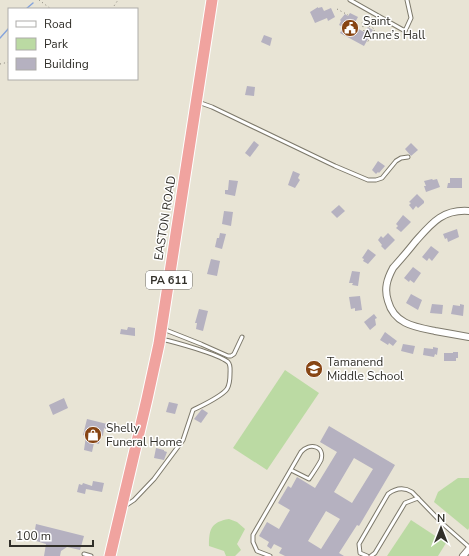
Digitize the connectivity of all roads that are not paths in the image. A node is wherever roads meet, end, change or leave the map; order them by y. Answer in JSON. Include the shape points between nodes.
{"nodes":[{"id":1,"x":212,"y":0,"type":"edge"},
{"id":2,"x":350,"y":0,"type":"edge"},
{"id":3,"x":359,"y":0,"type":"edge"},
{"id":4,"x":407,"y":0,"type":"edge"},
{"id":5,"x":356,"y":4,"type":"junction"},
{"id":6,"x":196,"y":102,"type":"junction"},
{"id":7,"x":408,"y":157,"type":"dead end"},
{"id":8,"x":469,"y":211,"type":"edge"},
{"id":9,"x":160,"y":334,"type":"junction"},
{"id":10,"x":242,"y":337,"type":"dead end"},
{"id":11,"x":469,"y":337,"type":"edge"},
{"id":12,"x":291,"y":470,"type":"junction"},
{"id":13,"x":418,"y":498,"type":"junction"},
{"id":14,"x":120,"y":510,"type":"junction"},
{"id":15,"x":469,"y":548,"type":"edge"},
{"id":16,"x":84,"y":554,"type":"dead end"},
{"id":17,"x":262,"y":555,"type":"edge"},
{"id":18,"x":91,"y":556,"type":"edge"},
{"id":19,"x":110,"y":556,"type":"edge"},
{"id":20,"x":270,"y":556,"type":"edge"},
{"id":21,"x":367,"y":556,"type":"edge"},
{"id":22,"x":371,"y":556,"type":"edge"},
{"id":23,"x":463,"y":556,"type":"edge"}],
"edges":[{"from":1,"to":6,"type":"highway","name":"EASTON ROAD","number":"PA 611"},
{"from":2,"to":5,"type":"lane"},
{"from":3,"to":5,"type":"lane"},
{"from":4,"to":5,"type":"lane","via":[[411,18],[405,31]]},
{"from":6,"to":7,"type":"lane","via":[[212,107],[368,180],[382,178],[396,162]]},
{"from":6,"to":9,"type":"highway","name":"EASTON ROAD","number":"PA 611"},
{"from":8,"to":11,"type":"street","via":[[449,213],[430,225],[393,268],[386,289],[389,305],[403,322]]},
{"from":9,"to":10,"type":"lane","via":[[201,344],[228,356],[234,354]]},
{"from":9,"to":14,"type":"highway","name":"EASTON ROAD","number":"PA 611"},
{"from":9,"to":14,"type":"lane","via":[[174,342],[228,362],[230,380],[227,389],[193,410],[183,440],[168,461],[134,500]]},
{"from":12,"to":12,"type":"lane","via":[[305,448],[316,446],[320,450],[321,459],[309,479]]},
{"from":12,"to":17,"type":"lane","via":[[253,535],[253,542]]},
{"from":13,"to":15,"type":"lane"},
{"from":13,"to":21,"type":"lane","via":[[408,489],[394,490],[388,494],[359,544],[360,553]]},
{"from":13,"to":22,"type":"lane","via":[[405,503]]},
{"from":14,"to":19,"type":"highway","name":"EASTON ROAD","number":"PA 611"},
{"from":15,"to":23,"type":"street"},
{"from":16,"to":18,"type":"lane"},
{"from":17,"to":20,"type":"lane"}]}
